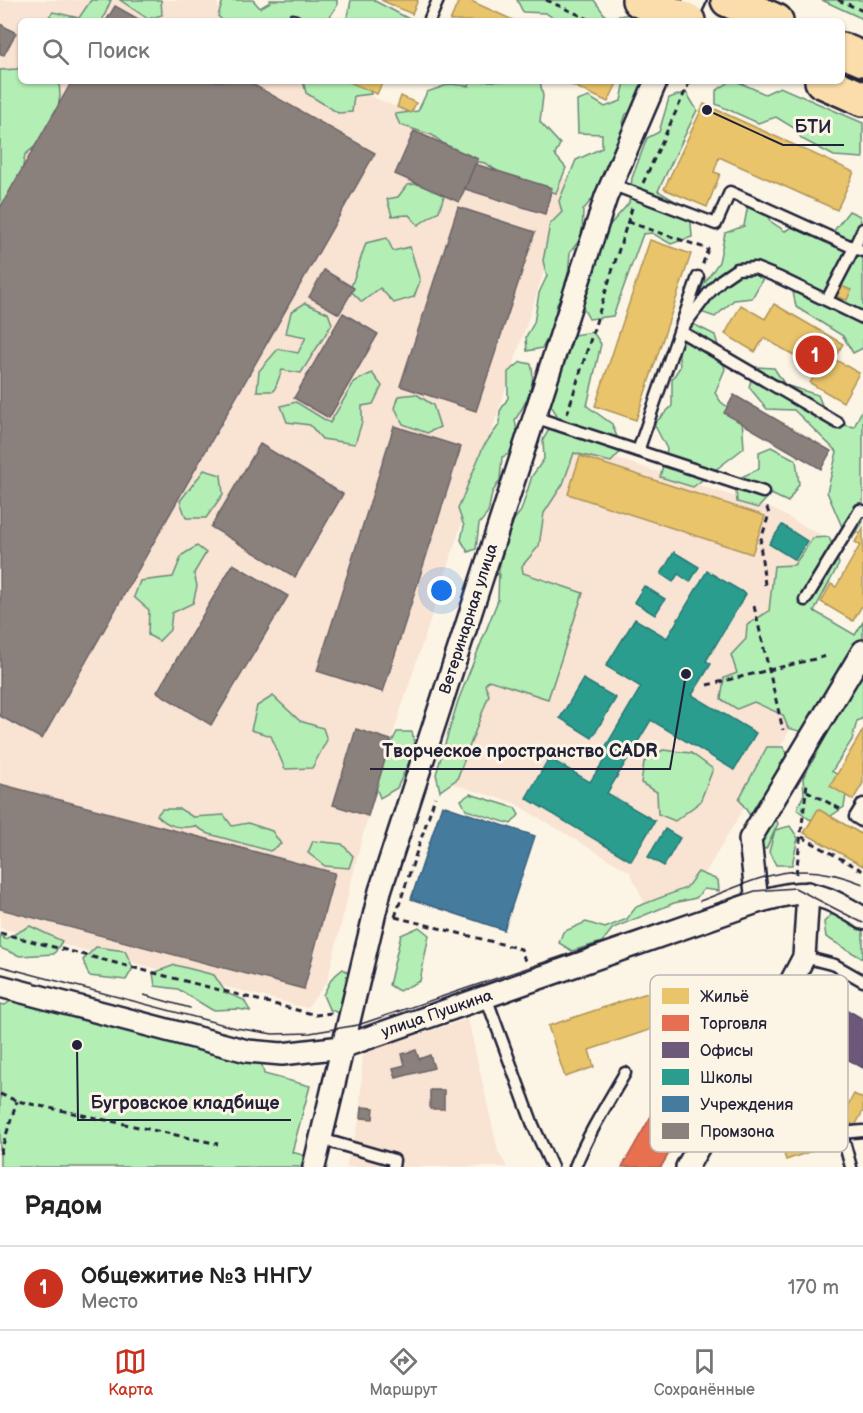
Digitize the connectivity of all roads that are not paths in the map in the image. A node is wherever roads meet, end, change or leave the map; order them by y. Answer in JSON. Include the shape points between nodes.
{"nodes":[{"id":1,"x":438,"y":0,"type":"edge"},
{"id":2,"x":639,"y":0,"type":"edge"},
{"id":3,"x":728,"y":0,"type":"edge"},
{"id":4,"x":688,"y":15,"type":"edge"},
{"id":5,"x":430,"y":18,"type":"edge"},
{"id":6,"x":769,"y":18,"type":"edge"},
{"id":7,"x":845,"y":51,"type":"edge"},
{"id":8,"x":863,"y":59,"type":"edge"},
{"id":9,"x":655,"y":84,"type":"edge"},
{"id":10,"x":829,"y":84,"type":"edge"},
{"id":11,"x":863,"y":99,"type":"edge"},
{"id":12,"x":612,"y":184,"type":"junction"},
{"id":13,"x":863,"y":229,"type":"edge"},
{"id":14,"x":859,"y":249,"type":"edge"},
{"id":15,"x":698,"y":277,"type":"road end"},
{"id":16,"x":827,"y":300,"type":"junction"},
{"id":17,"x":863,"y":318,"type":"edge"},
{"id":18,"x":680,"y":331,"type":"junction"},
{"id":19,"x":534,"y":417,"type":"junction"},
{"id":20,"x":838,"y":423,"type":"dead end"},
{"id":21,"x":638,"y":452,"type":"junction"},
{"id":22,"x":763,"y":492,"type":"road end"},
{"id":23,"x":863,"y":511,"type":"edge"},
{"id":24,"x":806,"y":600,"type":"dead end"},
{"id":25,"x":863,"y":651,"type":"edge"},
{"id":26,"x":863,"y":804,"type":"edge"},
{"id":27,"x":859,"y":819,"type":"edge"},
{"id":28,"x":802,"y":893,"type":"junction"},
{"id":29,"x":757,"y":902,"type":"junction"},
{"id":30,"x":863,"y":918,"type":"edge"},
{"id":31,"x":804,"y":957,"type":"junction"},
{"id":32,"x":795,"y":975,"type":"edge"},
{"id":33,"x":863,"y":981,"type":"edge"},
{"id":34,"x":0,"y":986,"type":"edge"},
{"id":35,"x":486,"y":997,"type":"junction"},
{"id":36,"x":342,"y":1047,"type":"junction"},
{"id":37,"x":625,"y":1073,"type":"dead end"},
{"id":38,"x":863,"y":1131,"type":"edge"},
{"id":39,"x":848,"y":1132,"type":"edge"},
{"id":40,"x":321,"y":1139,"type":"junction"},
{"id":41,"x":696,"y":1152,"type":"edge"},
{"id":42,"x":847,"y":1152,"type":"edge"},
{"id":43,"x":314,"y":1167,"type":"edge"},
{"id":44,"x":393,"y":1167,"type":"edge"},
{"id":45,"x":552,"y":1167,"type":"edge"},
{"id":46,"x":575,"y":1167,"type":"edge"},
{"id":47,"x":687,"y":1167,"type":"edge"},
{"id":48,"x":851,"y":1167,"type":"edge"}],
"edges":[{"from":1,"to":5,"type":"lane"},
{"from":2,"to":4,"type":"main road"},
{"from":3,"to":6,"type":"main road"},
{"from":7,"to":8,"type":"main road"},
{"from":9,"to":12,"type":"street","name":"Ветеринарная улица"},
{"from":10,"to":11,"type":"main road"},
{"from":12,"to":14,"type":"lane","via":[[716,224],[730,192]]},
{"from":12,"to":19,"type":"street","name":"Ветеринарная улица"},
{"from":13,"to":14,"type":"lane"},
{"from":14,"to":16,"type":"lane"},
{"from":15,"to":18,"type":"lane"},
{"from":16,"to":17,"type":"lane"},
{"from":16,"to":18,"type":"lane","via":[[755,268],[737,269],[708,294]]},
{"from":18,"to":20,"type":"lane"},
{"from":18,"to":21,"type":"lane"},
{"from":19,"to":21,"type":"lane"},
{"from":19,"to":36,"type":"street","name":"Ветеринарная улица","via":[[380,891]]},
{"from":21,"to":22,"type":"lane"},
{"from":23,"to":24,"type":"lane","via":[[860,510]]},
{"from":25,"to":29,"type":"street","via":[[750,839]]},
{"from":26,"to":27,"type":"lane"},
{"from":28,"to":29,"type":"street","name":"улица Пушкина"},
{"from":28,"to":30,"type":"street","via":[[838,903]]},
{"from":28,"to":31,"type":"street"},
{"from":29,"to":35,"type":"street","name":"улица Пушкина"},
{"from":31,"to":32,"type":"street"},
{"from":31,"to":33,"type":"lane","via":[[835,964]]},
{"from":34,"to":36,"type":"street","name":"улица Пушкина","via":[[247,1051],[282,1054]]},
{"from":35,"to":36,"type":"street","name":"улица Пушкина"},
{"from":35,"to":45,"type":"lane"},
{"from":36,"to":40,"type":"street","name":"Ветеринарная улица"},
{"from":37,"to":46,"type":"lane"},
{"from":38,"to":39,"type":"lane"},
{"from":40,"to":43,"type":"street","name":"Ветеринарная улица"},
{"from":40,"to":44,"type":"lane","via":[[394,1160]]},
{"from":41,"to":47,"type":"street"},
{"from":42,"to":48,"type":"lane"}]}
